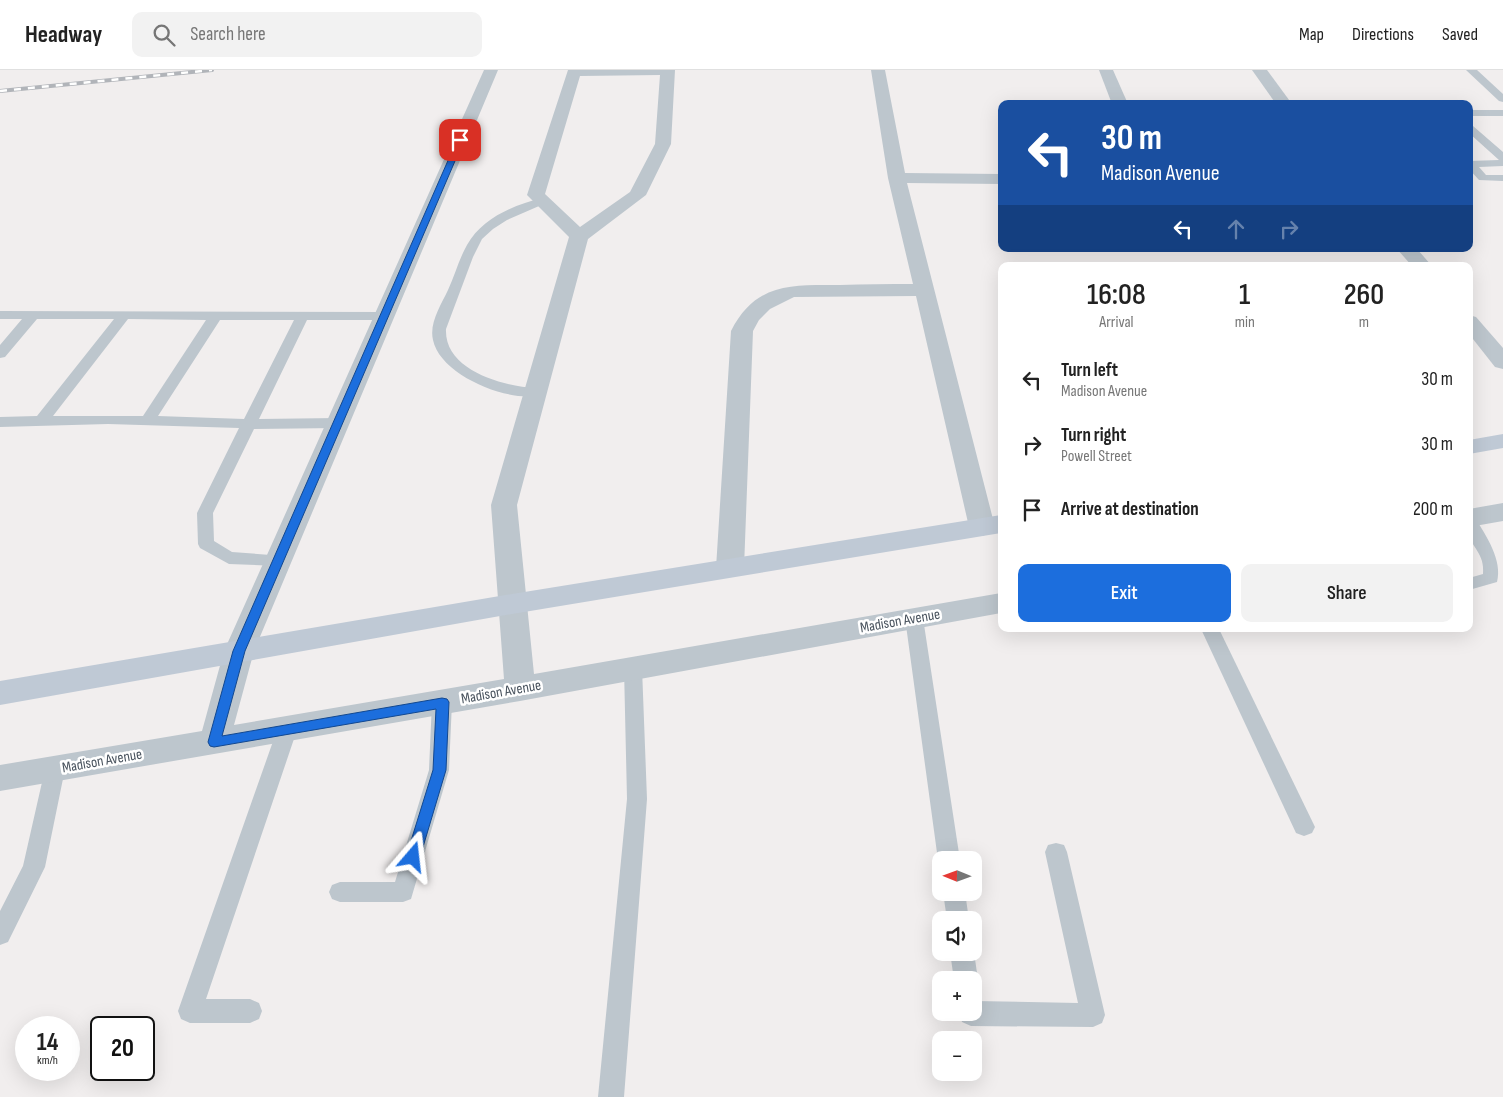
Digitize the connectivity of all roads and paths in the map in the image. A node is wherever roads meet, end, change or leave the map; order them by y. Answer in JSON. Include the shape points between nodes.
{"nodes":[{"id":1,"x":491,"y":70,"type":"edge"},
{"id":2,"x":660,"y":70,"type":"edge"},
{"id":3,"x":668,"y":70,"type":"edge"},
{"id":4,"x":878,"y":70,"type":"edge"},
{"id":5,"x":1106,"y":70,"type":"edge"},
{"id":6,"x":1259,"y":70,"type":"edge"},
{"id":7,"x":1472,"y":70,"type":"edge"},
{"id":8,"x":1503,"y":99,"type":"edge"},
{"id":9,"x":1118,"y":100,"type":"edge"},
{"id":10,"x":1281,"y":100,"type":"edge"},
{"id":11,"x":1473,"y":113,"type":"edge"},
{"id":12,"x":1503,"y":113,"type":"edge"},
{"id":13,"x":1473,"y":132,"type":"edge"},
{"id":14,"x":1503,"y":158,"type":"edge"},
{"id":15,"x":1503,"y":163,"type":"edge"},
{"id":16,"x":1473,"y":164,"type":"edge"},
{"id":17,"x":1473,"y":167,"type":"edge"},
{"id":18,"x":897,"y":178,"type":"junction"},
{"id":19,"x":1503,"y":178,"type":"edge"},
{"id":20,"x":998,"y":179,"type":"edge"},
{"id":21,"x":542,"y":201,"type":"junction"},
{"id":22,"x":579,"y":236,"type":"junction"},
{"id":23,"x":1410,"y":252,"type":"edge"},
{"id":24,"x":1418,"y":262,"type":"edge"},
{"id":25,"x":924,"y":290,"type":"junction"},
{"id":26,"x":0,"y":315,"type":"edge"},
{"id":27,"x":34,"y":315,"type":"junction"},
{"id":28,"x":124,"y":315,"type":"junction"},
{"id":29,"x":216,"y":315,"type":"junction"},
{"id":30,"x":303,"y":315,"type":"junction"},
{"id":31,"x":385,"y":316,"type":"junction"},
{"id":32,"x":1473,"y":326,"type":"edge"},
{"id":33,"x":0,"y":354,"type":"edge"},
{"id":34,"x":1503,"y":362,"type":"edge"},
{"id":35,"x":536,"y":392,"type":"junction"},
{"id":36,"x":41,"y":421,"type":"junction"},
{"id":37,"x":147,"y":421,"type":"junction"},
{"id":38,"x":0,"y":422,"type":"edge"},
{"id":39,"x":338,"y":423,"type":"junction"},
{"id":40,"x":250,"y":424,"type":"junction"},
{"id":41,"x":1503,"y":441,"type":"edge"},
{"id":42,"x":1473,"y":446,"type":"edge"},
{"id":43,"x":1479,"y":513,"type":"edge"},
{"id":44,"x":991,"y":525,"type":"edge"},
{"id":45,"x":278,"y":560,"type":"junction"},
{"id":46,"x":730,"y":568,"type":"junction"},
{"id":47,"x":1473,"y":584,"type":"edge"},
{"id":48,"x":512,"y":604,"type":"junction"},
{"id":49,"x":998,"y":604,"type":"edge"},
{"id":50,"x":914,"y":618,"type":"junction"},
{"id":51,"x":1211,"y":632,"type":"edge"},
{"id":52,"x":239,"y":651,"type":"junction"},
{"id":53,"x":634,"y":668,"type":"junction"},
{"id":54,"x":520,"y":688,"type":"junction"},
{"id":55,"x":0,"y":692,"type":"edge"},
{"id":56,"x":442,"y":702,"type":"junction"},
{"id":57,"x":287,"y":730,"type":"junction"},
{"id":58,"x":214,"y":742,"type":"junction"},
{"id":59,"x":55,"y":769,"type":"junction"},
{"id":60,"x":0,"y":778,"type":"edge"},
{"id":61,"x":1304,"y":827,"type":"dead end"},
{"id":62,"x":948,"y":851,"type":"edge"},
{"id":63,"x":1056,"y":852,"type":"dead end"},
{"id":64,"x":340,"y":892,"type":"dead end"},
{"id":65,"x":0,"y":934,"type":"edge"},
{"id":66,"x":250,"y":1011,"type":"dead end"},
{"id":67,"x":982,"y":1014,"type":"edge"},
{"id":68,"x":611,"y":1097,"type":"edge"}],
"edges":[{"from":1,"to":31,"type":"street"},
{"from":2,"to":21,"type":"street","via":[[574,72],[536,195]]},
{"from":3,"to":22,"type":"street","via":[[663,144],[637,195]]},
{"from":4,"to":18,"type":"street"},
{"from":5,"to":9,"type":"street"},
{"from":6,"to":10,"type":"street"},
{"from":7,"to":8,"type":"lane"},
{"from":11,"to":12,"type":"lane"},
{"from":13,"to":14,"type":"lane"},
{"from":15,"to":16,"type":"lane"},
{"from":17,"to":19,"type":"lane","via":[[1483,178]]},
{"from":18,"to":20,"type":"street"},
{"from":18,"to":25,"type":"street"},
{"from":21,"to":22,"type":"street"},
{"from":21,"to":35,"type":"lane","via":[[502,217],[480,234],[438,332],[442,349],[470,375],[504,389]]},
{"from":22,"to":35,"type":"street"},
{"from":23,"to":24,"type":"street"},
{"from":25,"to":44,"type":"street"},
{"from":25,"to":46,"type":"street","via":[[793,291],[769,300],[746,320],[742,331]]},
{"from":26,"to":27,"type":"lane"},
{"from":27,"to":28,"type":"lane"},
{"from":27,"to":33,"type":"lane"},
{"from":28,"to":29,"type":"lane"},
{"from":28,"to":36,"type":"lane"},
{"from":29,"to":30,"type":"lane"},
{"from":29,"to":37,"type":"lane"},
{"from":30,"to":31,"type":"lane"},
{"from":30,"to":40,"type":"lane"},
{"from":31,"to":39,"type":"street"},
{"from":32,"to":34,"type":"street"},
{"from":35,"to":48,"type":"street","via":[[504,505]]},
{"from":36,"to":37,"type":"lane"},
{"from":36,"to":38,"type":"lane"},
{"from":37,"to":40,"type":"lane"},
{"from":39,"to":40,"type":"lane"},
{"from":39,"to":45,"type":"street"},
{"from":40,"to":45,"type":"lane","via":[[205,513],[206,544],[229,558]]},
{"from":41,"to":42,"type":"main road"},
{"from":43,"to":47,"type":"lane","via":[[1494,567],[1491,578]]},
{"from":44,"to":46,"type":"main road"},
{"from":45,"to":52,"type":"street"},
{"from":46,"to":48,"type":"main road"},
{"from":48,"to":52,"type":"main road"},
{"from":48,"to":54,"type":"street"},
{"from":49,"to":50,"type":"street","name":"Madison Avenue"},
{"from":50,"to":53,"type":"street","name":"Madison Avenue"},
{"from":50,"to":62,"type":"lane"},
{"from":51,"to":61,"type":"lane"},
{"from":52,"to":55,"type":"main road"},
{"from":52,"to":58,"type":"street"},
{"from":53,"to":54,"type":"street","name":"Madison Avenue"},
{"from":53,"to":68,"type":"lane","via":[[637,799]]},
{"from":54,"to":56,"type":"street","name":"Madison Avenue"},
{"from":56,"to":57,"type":"street","name":"Madison Avenue"},
{"from":56,"to":64,"type":"lane","via":[[440,770],[403,892]]},
{"from":57,"to":58,"type":"street","name":"Madison Avenue"},
{"from":57,"to":66,"type":"lane","via":[[190,1011]]},
{"from":58,"to":59,"type":"street","name":"Madison Avenue"},
{"from":59,"to":60,"type":"street","name":"Madison Avenue"},
{"from":59,"to":65,"type":"lane","via":[[34,867]]},
{"from":63,"to":67,"type":"lane","via":[[1093,1015]]}]}
